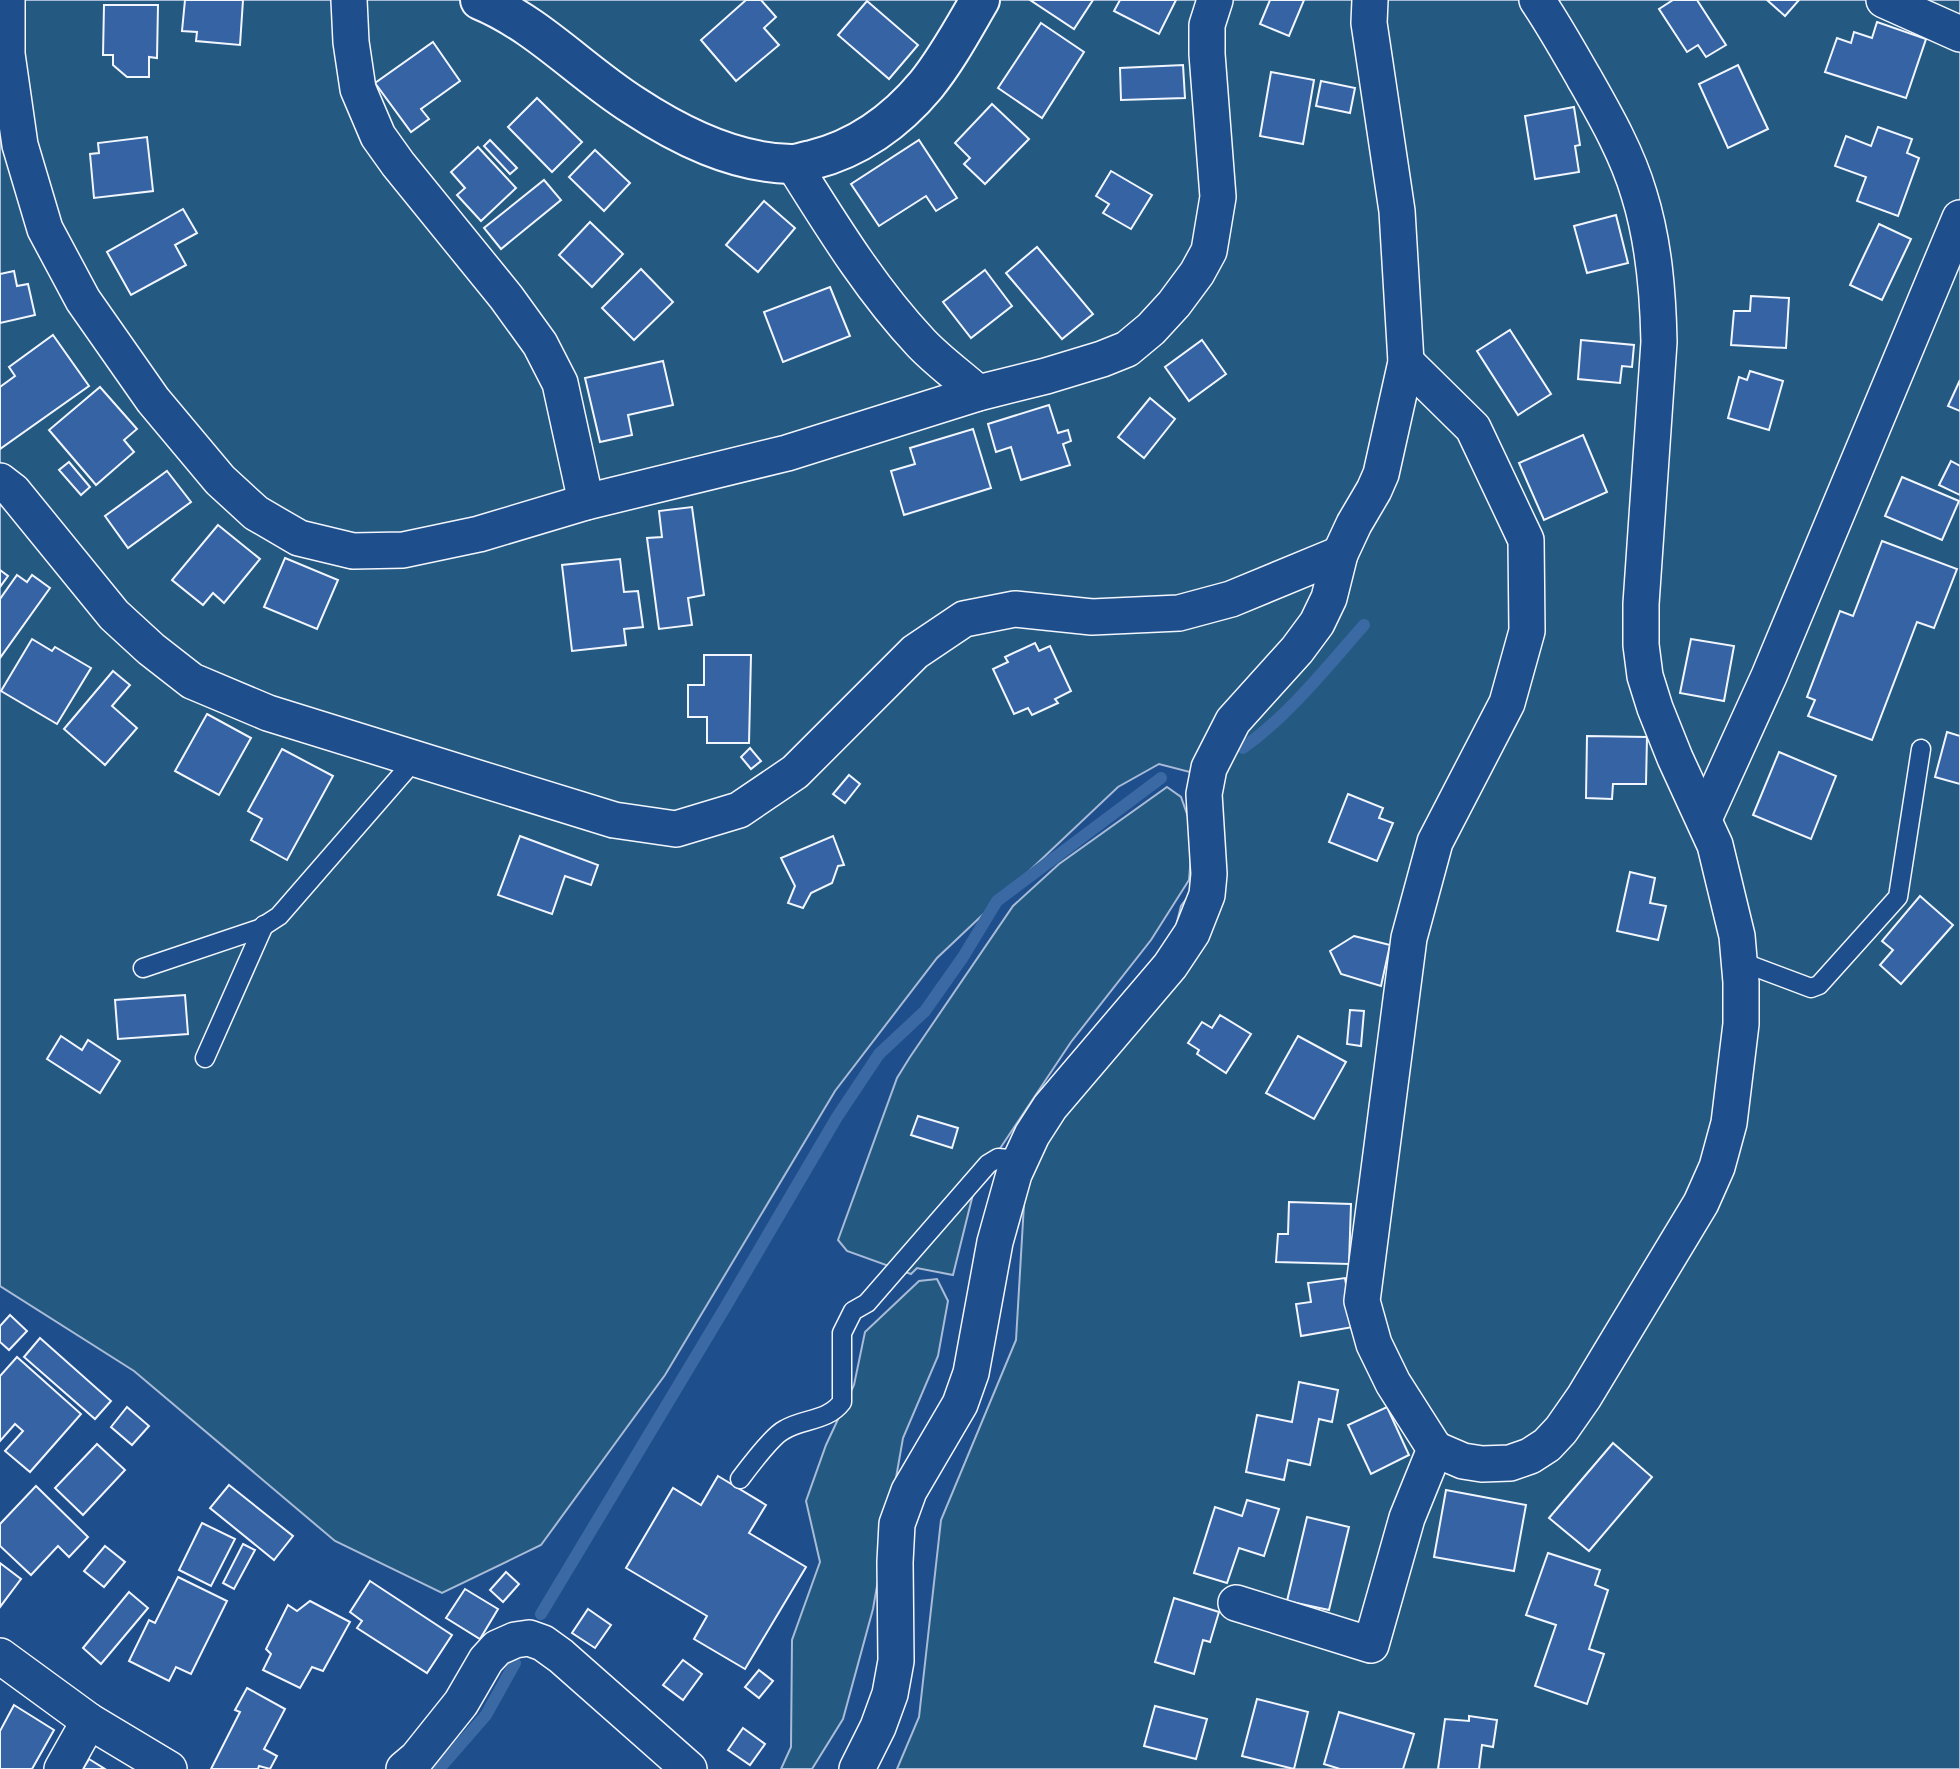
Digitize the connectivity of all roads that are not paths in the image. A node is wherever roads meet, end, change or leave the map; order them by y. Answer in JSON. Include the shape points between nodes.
{"nodes":[{"id":1,"x":7,"y":0,"type":"edge"},
{"id":2,"x":349,"y":0,"type":"edge"},
{"id":3,"x":980,"y":0,"type":"edge"},
{"id":4,"x":1214,"y":0,"type":"edge"},
{"id":5,"x":1370,"y":0,"type":"edge"},
{"id":6,"x":1538,"y":0,"type":"edge"},
{"id":7,"x":1884,"y":0,"type":"edge"},
{"id":8,"x":493,"y":2,"type":"edge"},
{"id":9,"x":1960,"y":34,"type":"edge"},
{"id":10,"x":793,"y":164,"type":"junction"},
{"id":11,"x":1960,"y":218,"type":"edge"},
{"id":12,"x":1406,"y":362,"type":"junction"},
{"id":13,"x":978,"y":393,"type":"junction"},
{"id":14,"x":0,"y":481,"type":"edge"},
{"id":15,"x":586,"y":502,"type":"junction"},
{"id":16,"x":1340,"y":554,"type":"junction"},
{"id":17,"x":1921,"y":749,"type":"dead end"},
{"id":18,"x":413,"y":758,"type":"junction"},
{"id":19,"x":1704,"y":819,"type":"junction"},
{"id":20,"x":264,"y":925,"type":"junction"},
{"id":21,"x":1739,"y":961,"type":"junction"},
{"id":22,"x":143,"y":968,"type":"dead end"},
{"id":23,"x":205,"y":1058,"type":"dead end"},
{"id":24,"x":1020,"y":1160,"type":"junction"},
{"id":25,"x":1435,"y":1449,"type":"junction"},
{"id":26,"x":740,"y":1479,"type":"dead end"},
{"id":27,"x":1236,"y":1603,"type":"dead end"},
{"id":28,"x":0,"y":1656,"type":"edge"},
{"id":29,"x":89,"y":1721,"type":"junction"},
{"id":30,"x":62,"y":1769,"type":"edge"},
{"id":31,"x":169,"y":1769,"type":"edge"},
{"id":32,"x":404,"y":1769,"type":"edge"},
{"id":33,"x":689,"y":1769,"type":"edge"},
{"id":34,"x":858,"y":1769,"type":"edge"}],
"edges":[{"from":1,"to":15,"type":"street","via":[[7,54],[20,145],[45,229],[83,300],[153,400],[220,480],[256,513],[299,538],[353,551],[403,550],[480,534]]},
{"from":2,"to":15,"type":"street","via":[[358,89],[378,136],[540,344],[560,383]]},
{"from":3,"to":10,"type":"street","via":[[941,64],[895,117],[862,141]]},
{"from":4,"to":13,"type":"street","via":[[1207,25],[1207,54],[1218,197],[1209,251],[1197,273],[1151,329],[1127,349]]},
{"from":5,"to":12,"type":"street","via":[[1369,23],[1397,211]]},
{"from":6,"to":19,"type":"street","via":[[1604,113],[1647,221],[1659,342],[1641,645],[1655,708]]},
{"from":7,"to":9,"type":"street"},
{"from":8,"to":10,"type":"street","via":[[632,105],[693,141],[749,159]]},
{"from":10,"to":13,"type":"street","via":[[879,293],[922,344]]},
{"from":11,"to":19,"type":"street","via":[[1769,677]]},
{"from":12,"to":16,"type":"street","via":[[1381,474]]},
{"from":12,"to":25,"type":"street","via":[[1473,428],[1526,540],[1527,631],[1507,703],[1435,842],[1409,938],[1362,1301],[1374,1344],[1393,1383]]},
{"from":13,"to":15,"type":"street","via":[[787,453]]},
{"from":14,"to":18,"type":"street","via":[[114,615],[192,681],[268,713]]},
{"from":16,"to":18,"type":"street","via":[[1231,599],[1179,613],[1091,617],[1015,609],[964,619],[915,652],[795,772],[739,810],[676,829],[614,820]]},
{"from":16,"to":24,"type":"street","via":[[1317,623],[1233,721],[1209,768],[1204,794],[1207,895],[1192,933],[1050,1107]]},
{"from":17,"to":21,"type":"lane","via":[[1898,897],[1819,985],[1811,988]]},
{"from":18,"to":20,"type":"lane","via":[[279,916]]},
{"from":19,"to":21,"type":"street","via":[[1719,857]]},
{"from":20,"to":22,"type":"lane"},
{"from":20,"to":23,"type":"lane"},
{"from":21,"to":25,"type":"street","via":[[1737,1063],[1717,1167],[1701,1203],[1584,1397],[1546,1445],[1510,1463],[1463,1461]]},
{"from":24,"to":26,"type":"lane","via":[[998,1158],[988,1164],[867,1303],[853,1311],[842,1334],[842,1402],[837,1409],[785,1429]]},
{"from":24,"to":34,"type":"street","via":[[1002,1216],[971,1373],[960,1404],[909,1491],[897,1524],[896,1661],[890,1694]]},
{"from":25,"to":27,"type":"street","via":[[1408,1518],[1371,1645]]},
{"from":28,"to":29,"type":"street"},
{"from":29,"to":30,"type":"street"},
{"from":29,"to":31,"type":"street"},
{"from":32,"to":33,"type":"street","via":[[461,1703],[496,1648],[529,1638],[561,1656]]}]}
